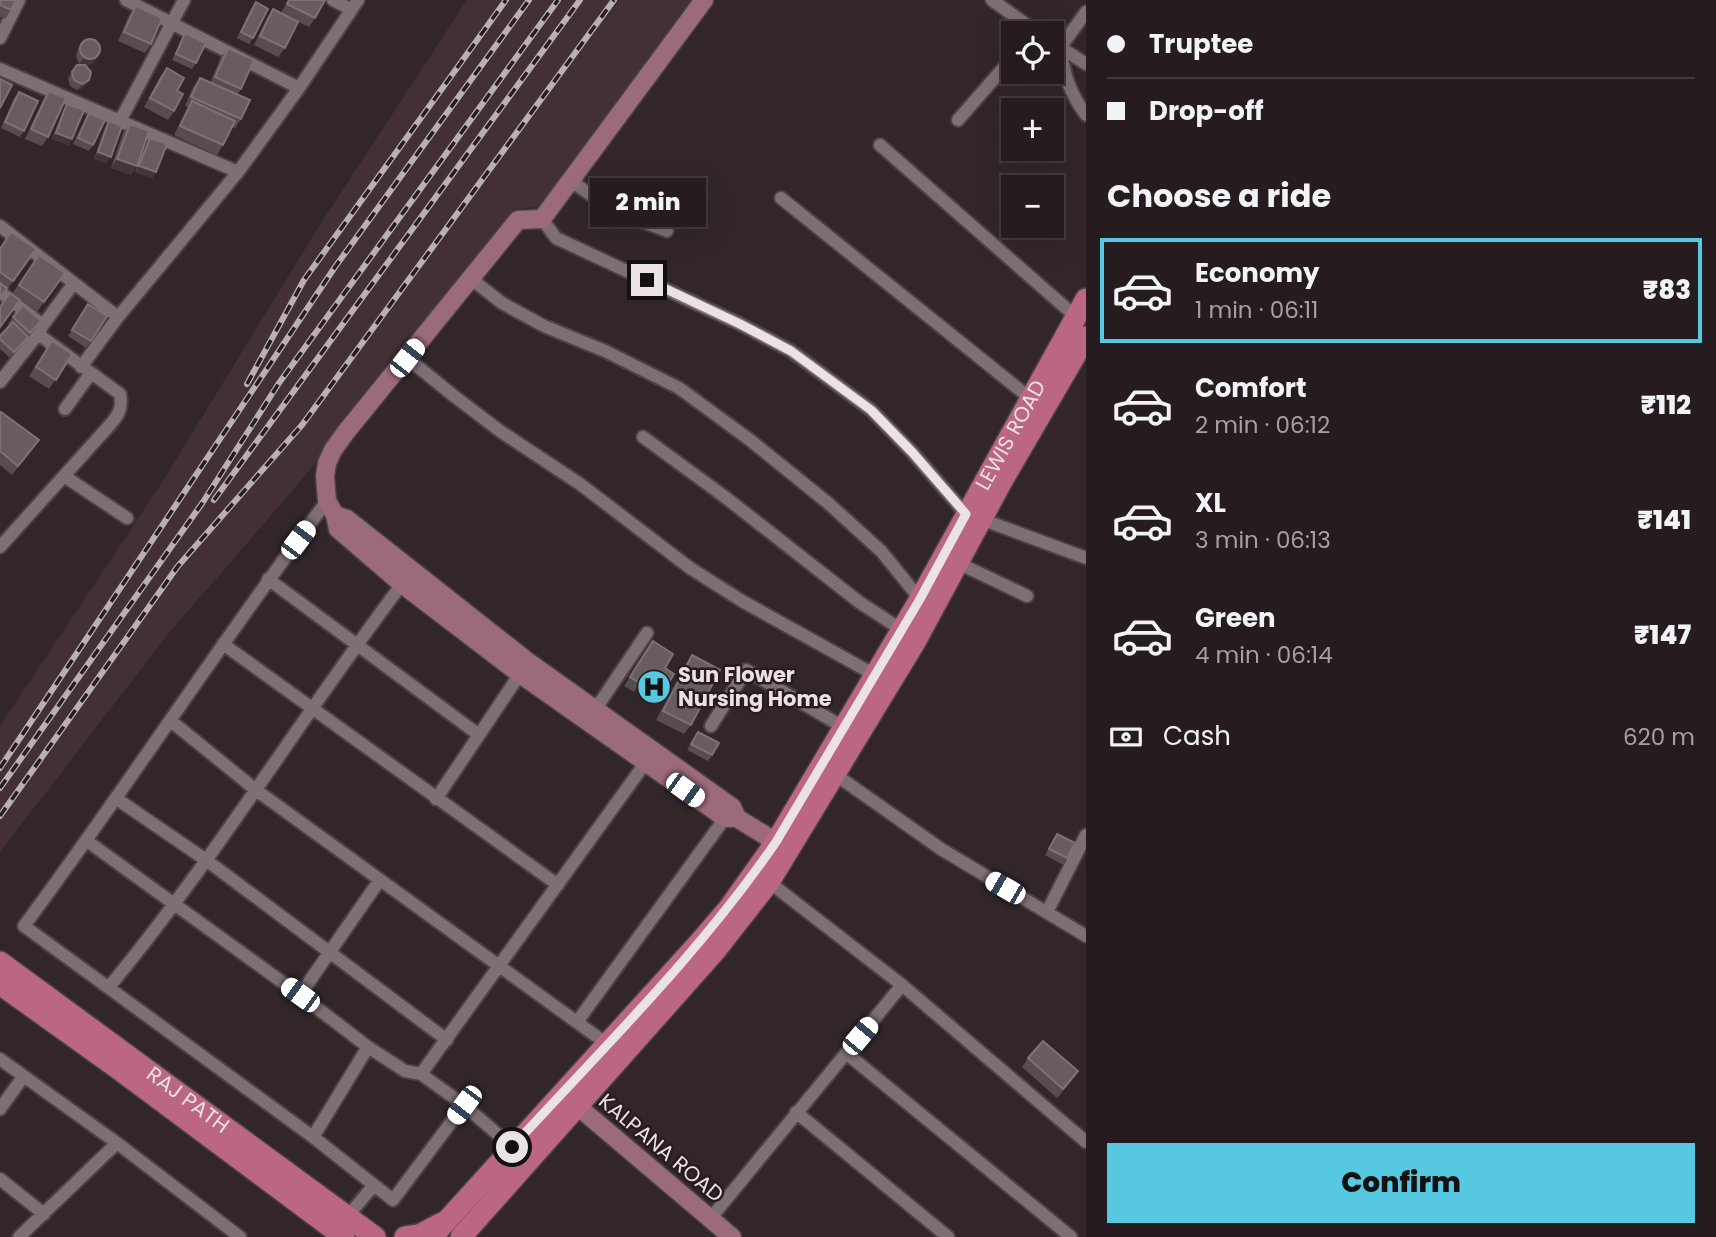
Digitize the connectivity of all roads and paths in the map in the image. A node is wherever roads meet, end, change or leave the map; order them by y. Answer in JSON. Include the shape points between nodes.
{"nodes":[{"id":1,"x":19,"y":0,"type":"edge"},
{"id":2,"x":126,"y":0,"type":"edge"},
{"id":3,"x":184,"y":0,"type":"edge"},
{"id":4,"x":333,"y":0,"type":"edge"},
{"id":5,"x":704,"y":0,"type":"edge"},
{"id":6,"x":992,"y":0,"type":"edge"},
{"id":7,"x":354,"y":4,"type":"edge"},
{"id":8,"x":1086,"y":12,"type":"edge"},
{"id":9,"x":1020,"y":21,"type":"edge"},
{"id":10,"x":171,"y":24,"type":"junction"},
{"id":11,"x":1064,"y":36,"type":"edge"},
{"id":12,"x":0,"y":38,"type":"edge"},
{"id":13,"x":1064,"y":50,"type":"edge"},
{"id":14,"x":1086,"y":64,"type":"edge"},
{"id":15,"x":0,"y":69,"type":"edge"},
{"id":16,"x":1001,"y":71,"type":"edge"},
{"id":17,"x":1064,"y":75,"type":"edge"},
{"id":18,"x":299,"y":88,"type":"junction"},
{"id":19,"x":1086,"y":116,"type":"edge"},
{"id":20,"x":121,"y":119,"type":"junction"},
{"id":21,"x":958,"y":120,"type":"dead end"},
{"id":22,"x":880,"y":145,"type":"dead end"},
{"id":23,"x":238,"y":172,"type":"junction"},
{"id":24,"x":571,"y":181,"type":"junction"},
{"id":25,"x":781,"y":198,"type":"dead end"},
{"id":26,"x":541,"y":219,"type":"junction"},
{"id":27,"x":0,"y":226,"type":"edge"},
{"id":28,"x":667,"y":231,"type":"dead end"},
{"id":29,"x":470,"y":278,"type":"junction"},
{"id":30,"x":74,"y":284,"type":"junction"},
{"id":31,"x":0,"y":292,"type":"edge"},
{"id":32,"x":1081,"y":307,"type":"edge"},
{"id":33,"x":118,"y":317,"type":"junction"},
{"id":34,"x":40,"y":330,"type":"junction"},
{"id":35,"x":1086,"y":337,"type":"edge"},
{"id":36,"x":407,"y":358,"type":"junction"},
{"id":37,"x":5,"y":366,"type":"edge"},
{"id":38,"x":86,"y":370,"type":"junction"},
{"id":39,"x":0,"y":382,"type":"edge"},
{"id":40,"x":1031,"y":399,"type":"junction"},
{"id":41,"x":65,"y":409,"type":"dead end"},
{"id":42,"x":642,"y":437,"type":"dead end"},
{"id":43,"x":64,"y":476,"type":"junction"},
{"id":44,"x":995,"y":478,"type":"junction"},
{"id":45,"x":331,"y":508,"type":"junction"},
{"id":46,"x":973,"y":516,"type":"junction"},
{"id":47,"x":127,"y":518,"type":"dead end"},
{"id":48,"x":0,"y":547,"type":"edge"},
{"id":49,"x":1086,"y":558,"type":"edge"},
{"id":50,"x":958,"y":563,"type":"junction"},
{"id":51,"x":268,"y":579,"type":"junction"},
{"id":52,"x":402,"y":584,"type":"junction"},
{"id":53,"x":1027,"y":596,"type":"dead end"},
{"id":54,"x":920,"y":599,"type":"junction"},
{"id":55,"x":902,"y":630,"type":"junction"},
{"id":56,"x":647,"y":634,"type":"dead end"},
{"id":57,"x":357,"y":643,"type":"junction"},
{"id":58,"x":223,"y":644,"type":"junction"},
{"id":59,"x":520,"y":674,"type":"junction"},
{"id":60,"x":874,"y":675,"type":"junction"},
{"id":61,"x":312,"y":707,"type":"junction"},
{"id":62,"x":595,"y":710,"type":"junction"},
{"id":63,"x":170,"y":721,"type":"junction"},
{"id":64,"x":711,"y":726,"type":"dead end"},
{"id":65,"x":843,"y":727,"type":"junction"},
{"id":66,"x":479,"y":735,"type":"junction"},
{"id":67,"x":646,"y":762,"type":"junction"},
{"id":68,"x":836,"y":775,"type":"junction"},
{"id":69,"x":256,"y":790,"type":"junction"},
{"id":70,"x":117,"y":799,"type":"junction"},
{"id":71,"x":436,"y":799,"type":"junction"},
{"id":72,"x":731,"y":818,"type":"junction"},
{"id":73,"x":1086,"y":835,"type":"edge"},
{"id":74,"x":87,"y":841,"type":"junction"},
{"id":75,"x":776,"y":842,"type":"junction"},
{"id":76,"x":206,"y":860,"type":"junction"},
{"id":77,"x":379,"y":881,"type":"junction"},
{"id":78,"x":769,"y":882,"type":"junction"},
{"id":79,"x":558,"y":885,"type":"junction"},
{"id":80,"x":174,"y":903,"type":"junction"},
{"id":81,"x":1047,"y":912,"type":"junction"},
{"id":82,"x":1086,"y":936,"type":"edge"},
{"id":83,"x":331,"y":952,"type":"junction"},
{"id":84,"x":0,"y":962,"type":"edge"},
{"id":85,"x":499,"y":964,"type":"junction"},
{"id":86,"x":0,"y":984,"type":"edge"},
{"id":87,"x":902,"y":985,"type":"junction"},
{"id":88,"x":110,"y":987,"type":"junction"},
{"id":89,"x":300,"y":995,"type":"junction"},
{"id":90,"x":578,"y":1022,"type":"junction"},
{"id":91,"x":447,"y":1040,"type":"junction"},
{"id":92,"x":607,"y":1044,"type":"junction"},
{"id":93,"x":368,"y":1047,"type":"junction"},
{"id":94,"x":845,"y":1053,"type":"junction"},
{"id":95,"x":0,"y":1059,"type":"edge"},
{"id":96,"x":421,"y":1074,"type":"junction"},
{"id":97,"x":23,"y":1077,"type":"junction"},
{"id":98,"x":566,"y":1104,"type":"junction"},
{"id":99,"x":464,"y":1105,"type":"junction"},
{"id":100,"x":0,"y":1109,"type":"edge"},
{"id":101,"x":796,"y":1112,"type":"junction"},
{"id":102,"x":313,"y":1136,"type":"junction"},
{"id":103,"x":1086,"y":1142,"type":"edge"},
{"id":104,"x":117,"y":1143,"type":"junction"},
{"id":105,"x":512,"y":1147,"type":"junction"},
{"id":106,"x":0,"y":1179,"type":"edge"},
{"id":107,"x":374,"y":1185,"type":"junction"},
{"id":108,"x":44,"y":1214,"type":"junction"},
{"id":109,"x":346,"y":1227,"type":"edge"},
{"id":110,"x":713,"y":1228,"type":"edge"},
{"id":111,"x":439,"y":1229,"type":"edge"},
{"id":112,"x":19,"y":1237,"type":"edge"},
{"id":113,"x":240,"y":1237,"type":"edge"},
{"id":114,"x":375,"y":1237,"type":"edge"},
{"id":115,"x":405,"y":1237,"type":"edge"},
{"id":116,"x":461,"y":1237,"type":"edge"},
{"id":117,"x":732,"y":1237,"type":"edge"},
{"id":118,"x":948,"y":1237,"type":"edge"},
{"id":119,"x":1071,"y":1237,"type":"edge"}],
"edges":[{"from":1,"to":12,"type":"street"},
{"from":2,"to":10,"type":"street"},
{"from":3,"to":10,"type":"street"},
{"from":4,"to":7,"type":"street"},
{"from":5,"to":24,"type":"street"},
{"from":6,"to":9,"type":"street"},
{"from":7,"to":18,"type":"street"},
{"from":8,"to":11,"type":"street"},
{"from":10,"to":18,"type":"street"},
{"from":10,"to":20,"type":"street"},
{"from":13,"to":14,"type":"street"},
{"from":15,"to":20,"type":"street"},
{"from":16,"to":21,"type":"street"},
{"from":17,"to":19,"type":"street"},
{"from":18,"to":23,"type":"street"},
{"from":20,"to":23,"type":"street"},
{"from":22,"to":32,"type":"street"},
{"from":23,"to":33,"type":"street"},
{"from":24,"to":26,"type":"street"},
{"from":24,"to":28,"type":"street","via":[[614,211]]},
{"from":25,"to":40,"type":"street"},
{"from":26,"to":29,"type":"street","via":[[518,220]]},
{"from":26,"to":46,"type":"street","via":[[556,237],[791,351],[871,410]]},
{"from":27,"to":30,"type":"street"},
{"from":29,"to":36,"type":"street"},
{"from":29,"to":54,"type":"street","via":[[502,303],[544,326],[605,351],[689,395],[828,503],[881,551]]},
{"from":30,"to":33,"type":"street"},
{"from":30,"to":34,"type":"street"},
{"from":31,"to":34,"type":"street"},
{"from":32,"to":40,"type":"main road","name":"LEWIS ROAD"},
{"from":33,"to":38,"type":"street"},
{"from":34,"to":37,"type":"street"},
{"from":34,"to":38,"type":"street"},
{"from":35,"to":44,"type":"main road","name":"LEWIS ROAD"},
{"from":36,"to":45,"type":"street","via":[[332,450],[325,476]]},
{"from":36,"to":60,"type":"street","via":[[690,568]]},
{"from":37,"to":39,"type":"street"},
{"from":38,"to":41,"type":"street"},
{"from":38,"to":43,"type":"street","via":[[120,394],[122,404],[119,415]]},
{"from":40,"to":44,"type":"main road","name":"LEWIS ROAD"},
{"from":42,"to":55,"type":"street","via":[[859,603]]},
{"from":43,"to":47,"type":"street"},
{"from":43,"to":48,"type":"street"},
{"from":44,"to":46,"type":"main road","name":"LEWIS ROAD"},
{"from":45,"to":51,"type":"street"},
{"from":45,"to":52,"type":"street","via":[[338,528]]},
{"from":45,"to":62,"type":"street"},
{"from":46,"to":49,"type":"street"},
{"from":46,"to":50,"type":"main road","name":"LEWIS ROAD"},
{"from":46,"to":54,"type":"main road","name":"LEWIS ROAD"},
{"from":50,"to":53,"type":"street"},
{"from":50,"to":68,"type":"main road","name":"LEWIS ROAD"},
{"from":51,"to":57,"type":"street"},
{"from":51,"to":58,"type":"street"},
{"from":52,"to":57,"type":"street"},
{"from":52,"to":59,"type":"street"},
{"from":54,"to":55,"type":"main road","name":"LEWIS ROAD"},
{"from":55,"to":60,"type":"main road","name":"LEWIS ROAD"},
{"from":56,"to":62,"type":"street"},
{"from":57,"to":61,"type":"street"},
{"from":57,"to":66,"type":"street"},
{"from":58,"to":61,"type":"street"},
{"from":58,"to":63,"type":"street"},
{"from":59,"to":66,"type":"street"},
{"from":59,"to":67,"type":"street"},
{"from":60,"to":65,"type":"main road","name":"LEWIS ROAD"},
{"from":61,"to":69,"type":"street"},
{"from":61,"to":71,"type":"street"},
{"from":62,"to":72,"type":"street","via":[[732,807]]},
{"from":63,"to":69,"type":"street"},
{"from":63,"to":70,"type":"street"},
{"from":64,"to":65,"type":"street","via":[[746,670]]},
{"from":65,"to":75,"type":"main road","name":"LEWIS ROAD"},
{"from":66,"to":71,"type":"street"},
{"from":67,"to":72,"type":"street"},
{"from":67,"to":79,"type":"street"},
{"from":68,"to":78,"type":"main road","name":"LEWIS ROAD"},
{"from":68,"to":81,"type":"street","via":[[941,849]]},
{"from":69,"to":76,"type":"street"},
{"from":69,"to":77,"type":"street"},
{"from":70,"to":74,"type":"street"},
{"from":70,"to":76,"type":"street"},
{"from":71,"to":79,"type":"street"},
{"from":72,"to":75,"type":"street"},
{"from":72,"to":90,"type":"street"},
{"from":73,"to":81,"type":"street"},
{"from":74,"to":80,"type":"street"},
{"from":74,"to":88,"type":"street","via":[[24,926]]},
{"from":75,"to":92,"type":"main road","name":"LEWIS ROAD","via":[[729,908]]},
{"from":76,"to":80,"type":"street"},
{"from":76,"to":83,"type":"street"},
{"from":77,"to":83,"type":"street"},
{"from":77,"to":85,"type":"street"},
{"from":78,"to":87,"type":"street"},
{"from":78,"to":98,"type":"main road","name":"LEWIS ROAD","via":[[715,950]]},
{"from":79,"to":85,"type":"street"},
{"from":80,"to":88,"type":"street"},
{"from":80,"to":89,"type":"street"},
{"from":81,"to":82,"type":"street"},
{"from":83,"to":89,"type":"street"},
{"from":83,"to":91,"type":"street"},
{"from":84,"to":109,"type":"main road","name":"RAJ PATH"},
{"from":85,"to":90,"type":"street"},
{"from":85,"to":91,"type":"street"},
{"from":86,"to":109,"type":"main road","name":"RAJ PATH"},
{"from":87,"to":94,"type":"street"},
{"from":87,"to":103,"type":"street"},
{"from":88,"to":102,"type":"street"},
{"from":89,"to":93,"type":"street"},
{"from":90,"to":92,"type":"street"},
{"from":91,"to":96,"type":"street"},
{"from":92,"to":98,"type":"main road","name":"LEWIS ROAD"},
{"from":93,"to":96,"type":"street","via":[[405,1071]]},
{"from":93,"to":102,"type":"street"},
{"from":94,"to":101,"type":"street"},
{"from":94,"to":119,"type":"street"},
{"from":95,"to":97,"type":"street"},
{"from":96,"to":99,"type":"street"},
{"from":97,"to":100,"type":"street"},
{"from":97,"to":104,"type":"street"},
{"from":98,"to":105,"type":"main road","name":"LEWIS ROAD"},
{"from":98,"to":110,"type":"street","name":"KALPANA ROAD"},
{"from":98,"to":116,"type":"main road","name":"LEWIS ROAD"},
{"from":99,"to":105,"type":"street"},
{"from":99,"to":107,"type":"street","via":[[393,1200]]},
{"from":101,"to":110,"type":"street"},
{"from":101,"to":118,"type":"street"},
{"from":102,"to":107,"type":"street"},
{"from":104,"to":108,"type":"street"},
{"from":104,"to":113,"type":"street"},
{"from":105,"to":111,"type":"main road","name":"LEWIS ROAD"},
{"from":106,"to":108,"type":"street"},
{"from":107,"to":109,"type":"street"},
{"from":108,"to":112,"type":"street"},
{"from":109,"to":114,"type":"main road","name":"RAJ PATH"},
{"from":110,"to":117,"type":"street","name":"KALPANA ROAD"},
{"from":111,"to":115,"type":"main road"}]}
